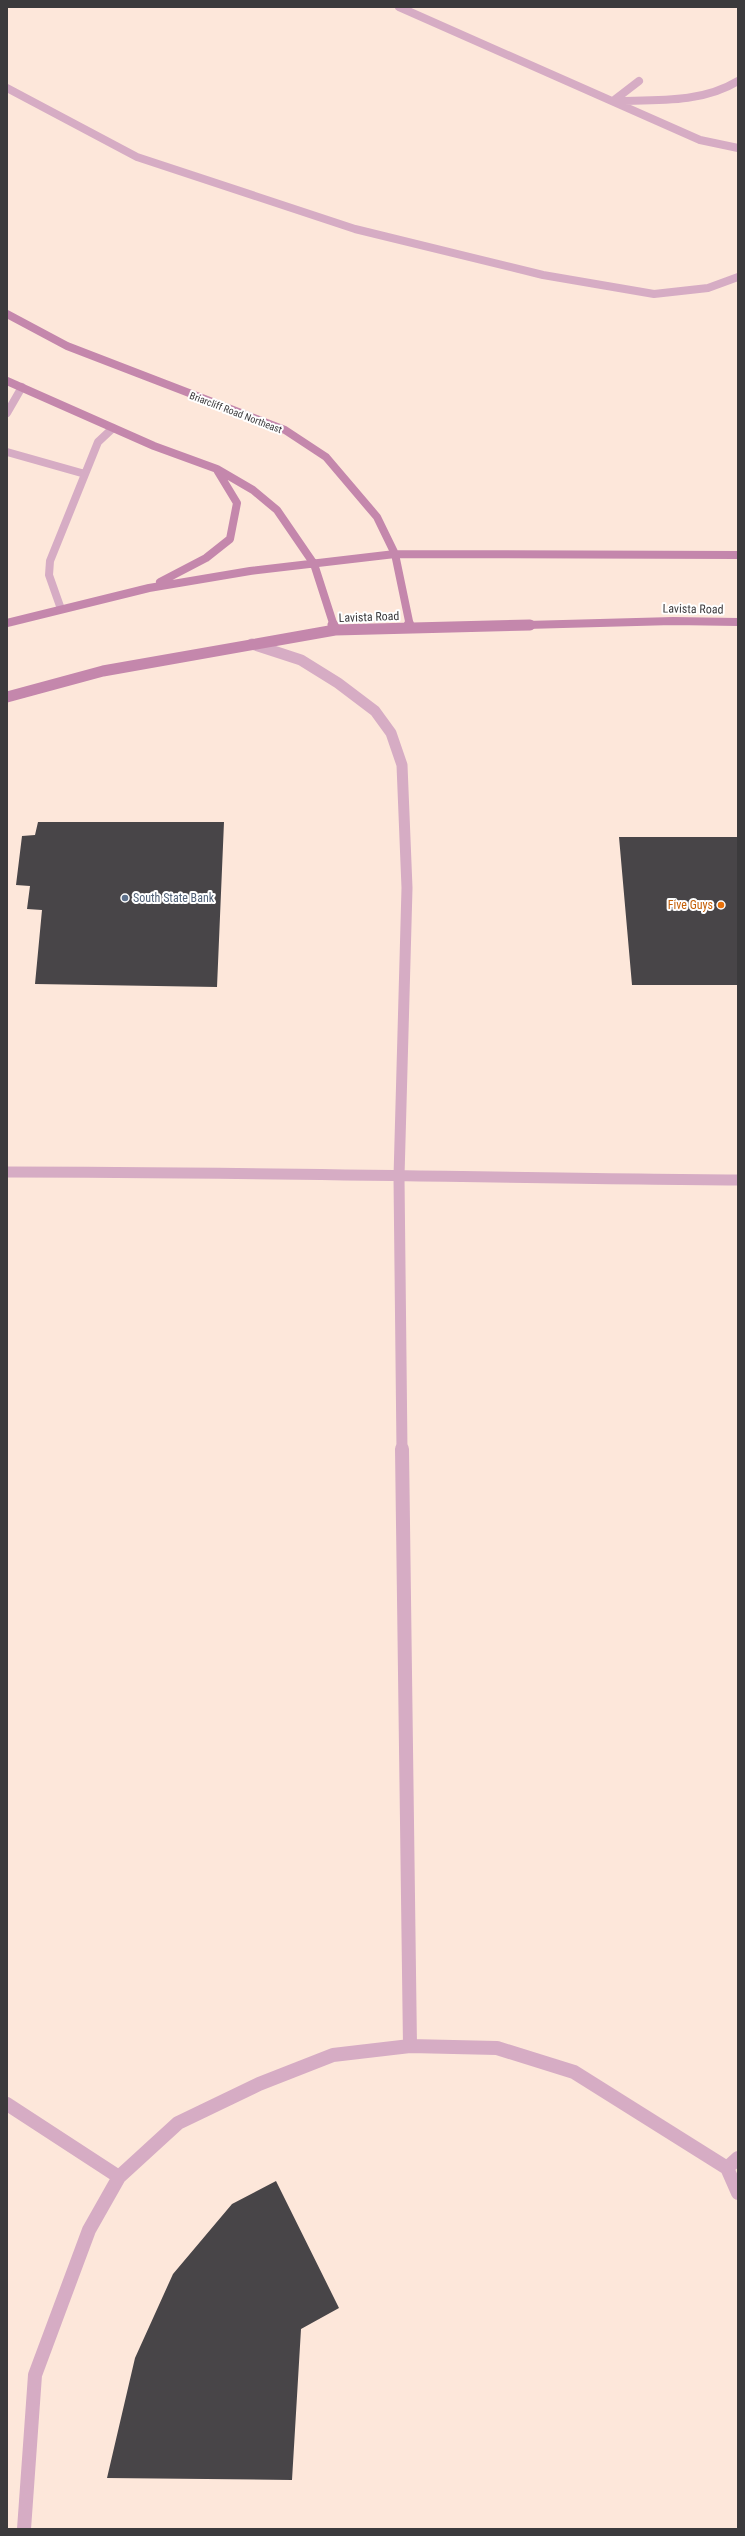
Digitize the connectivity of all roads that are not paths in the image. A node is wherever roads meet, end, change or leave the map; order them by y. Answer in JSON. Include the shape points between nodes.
{"nodes":[{"id":1,"x":399,"y":7,"type":"edge"},
{"id":2,"x":639,"y":81,"type":"dead end"},
{"id":3,"x":738,"y":81,"type":"edge"},
{"id":4,"x":7,"y":88,"type":"edge"},
{"id":5,"x":613,"y":101,"type":"junction"},
{"id":6,"x":738,"y":148,"type":"edge"},
{"id":7,"x":738,"y":277,"type":"edge"},
{"id":8,"x":7,"y":314,"type":"edge"},
{"id":9,"x":7,"y":381,"type":"edge"},
{"id":10,"x":22,"y":387,"type":"junction"},
{"id":11,"x":7,"y":413,"type":"edge"},
{"id":12,"x":113,"y":428,"type":"junction"},
{"id":13,"x":7,"y":452,"type":"edge"},
{"id":14,"x":217,"y":469,"type":"junction"},
{"id":15,"x":85,"y":474,"type":"junction"},
{"id":16,"x":395,"y":554,"type":"junction"},
{"id":17,"x":738,"y":555,"type":"edge"},
{"id":18,"x":314,"y":564,"type":"junction"},
{"id":19,"x":149,"y":588,"type":"junction"},
{"id":20,"x":61,"y":609,"type":"junction"},
{"id":21,"x":738,"y":622,"type":"edge"},
{"id":22,"x":7,"y":623,"type":"edge"},
{"id":23,"x":410,"y":628,"type":"junction"},
{"id":24,"x":335,"y":630,"type":"junction"},
{"id":25,"x":252,"y":644,"type":"junction"},
{"id":26,"x":7,"y":697,"type":"edge"},
{"id":27,"x":7,"y":1172,"type":"edge"},
{"id":28,"x":399,"y":1177,"type":"junction"},
{"id":29,"x":738,"y":1180,"type":"edge"},
{"id":30,"x":410,"y":2046,"type":"junction"},
{"id":31,"x":7,"y":2104,"type":"edge"},
{"id":32,"x":732,"y":2163,"type":"edge"},
{"id":33,"x":119,"y":2177,"type":"junction"},
{"id":34,"x":738,"y":2193,"type":"edge"},
{"id":35,"x":24,"y":2529,"type":"edge"}],
"edges":[{"from":1,"to":5,"type":"lane"},
{"from":2,"to":5,"type":"lane"},
{"from":3,"to":5,"type":"lane","via":[[728,89],[694,98]]},
{"from":4,"to":7,"type":"lane","via":[[138,158],[355,229],[543,275],[654,294],[708,288]]},
{"from":5,"to":6,"type":"lane","via":[[700,140]]},
{"from":8,"to":16,"type":"main road","name":"Briarcliff Road Northeast","via":[[67,346],[285,430],[326,457],[377,516]]},
{"from":9,"to":10,"type":"main road"},
{"from":10,"to":11,"type":"lane"},
{"from":10,"to":12,"type":"main road"},
{"from":12,"to":14,"type":"main road"},
{"from":12,"to":15,"type":"lane","via":[[98,442]]},
{"from":13,"to":15,"type":"lane"},
{"from":14,"to":18,"type":"main road","via":[[253,490],[277,510]]},
{"from":14,"to":19,"type":"main road","via":[[237,503],[230,539],[206,558]]},
{"from":15,"to":20,"type":"lane","via":[[50,560],[49,575]]},
{"from":16,"to":17,"type":"main road"},
{"from":16,"to":18,"type":"main road"},
{"from":16,"to":23,"type":"main road","name":"Briarcliff Road Northeast"},
{"from":18,"to":19,"type":"main road","via":[[250,571]]},
{"from":18,"to":24,"type":"main road"},
{"from":19,"to":20,"type":"main road"},
{"from":20,"to":22,"type":"main road"},
{"from":21,"to":23,"type":"main road","name":"Lavista Road","via":[[673,621]]},
{"from":23,"to":24,"type":"main road","name":"Lavista Road"},
{"from":24,"to":25,"type":"main road","name":"Lavista Road"},
{"from":25,"to":26,"type":"main road","name":"Lavista Road","via":[[103,671]]},
{"from":25,"to":28,"type":"lane","via":[[301,660],[338,683],[375,712],[391,733],[402,765],[407,888]]},
{"from":27,"to":28,"type":"lane","via":[[209,1172]]},
{"from":28,"to":29,"type":"lane"},
{"from":28,"to":30,"type":"lane"},
{"from":30,"to":32,"type":"lane","via":[[498,2048],[574,2072]]},
{"from":30,"to":33,"type":"lane","via":[[333,2055],[259,2084],[178,2123]]},
{"from":31,"to":33,"type":"lane"},
{"from":32,"to":34,"type":"lane"},
{"from":33,"to":35,"type":"lane","via":[[89,2230],[35,2375]]}]}
